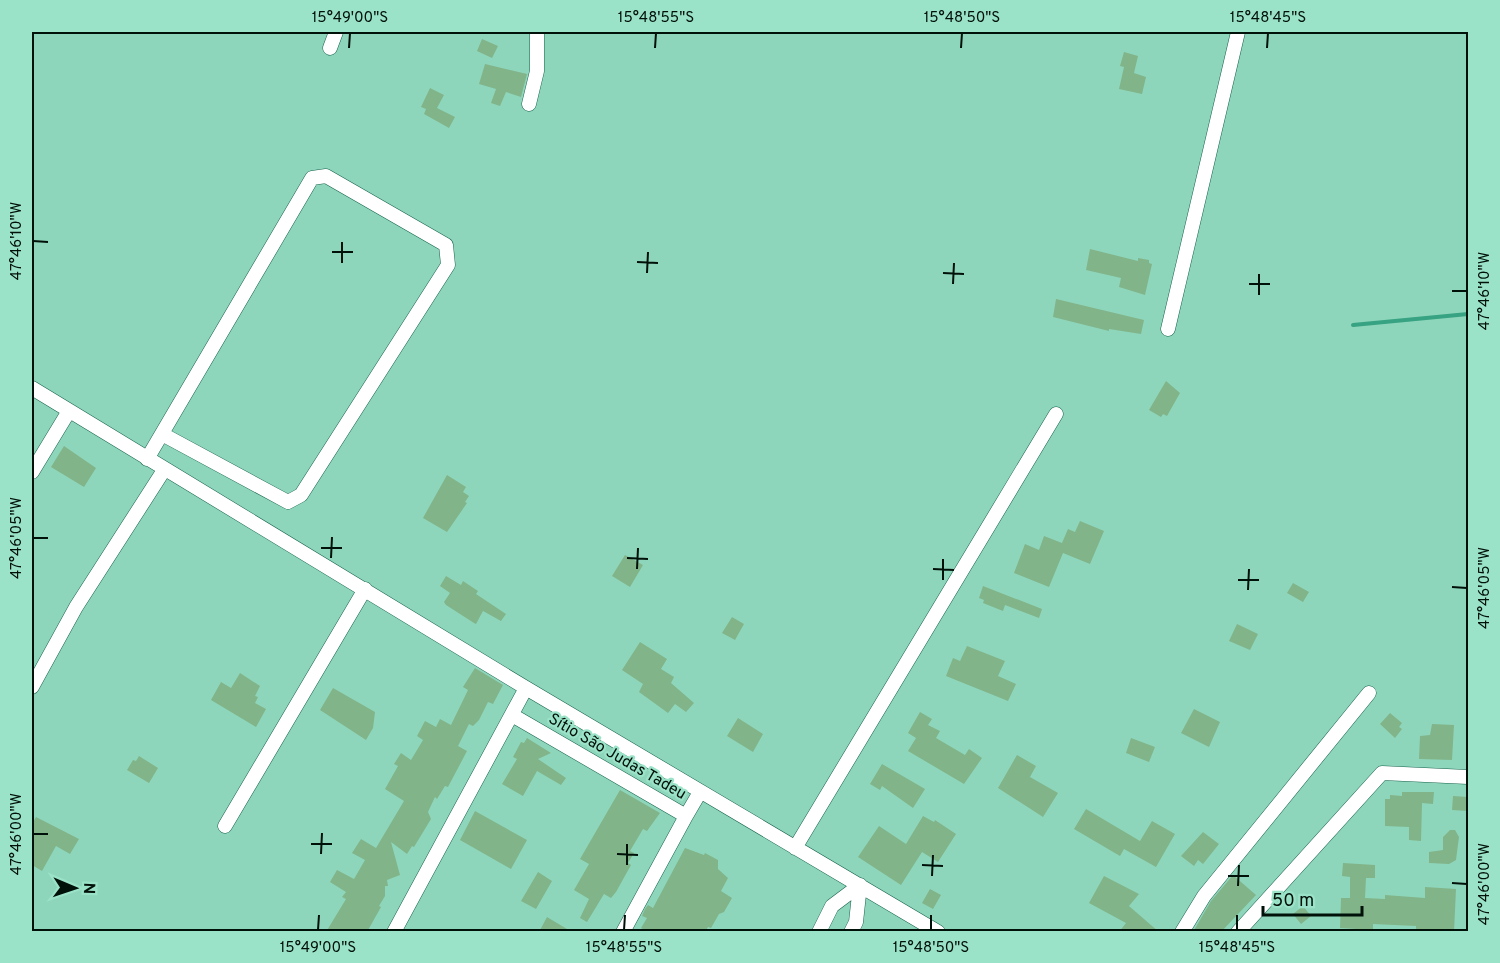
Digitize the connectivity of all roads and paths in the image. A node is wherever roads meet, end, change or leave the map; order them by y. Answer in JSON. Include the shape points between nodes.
{"nodes":[{"id":1,"x":336,"y":32,"type":"edge"},
{"id":2,"x":537,"y":32,"type":"edge"},
{"id":3,"x":1238,"y":32,"type":"edge"},
{"id":4,"x":330,"y":48,"type":"dead end"},
{"id":5,"x":529,"y":104,"type":"dead end"},
{"id":6,"x":1168,"y":329,"type":"dead end"},
{"id":7,"x":32,"y":388,"type":"edge"},
{"id":8,"x":69,"y":411,"type":"junction"},
{"id":9,"x":1056,"y":414,"type":"dead end"},
{"id":10,"x":162,"y":434,"type":"junction"},
{"id":11,"x":147,"y":459,"type":"junction"},
{"id":12,"x":164,"y":470,"type":"junction"},
{"id":13,"x":32,"y":472,"type":"edge"},
{"id":14,"x":365,"y":589,"type":"junction"},
{"id":15,"x":32,"y":687,"type":"edge"},
{"id":16,"x":526,"y":688,"type":"junction"},
{"id":17,"x":1369,"y":693,"type":"dead end"},
{"id":18,"x":512,"y":715,"type":"junction"},
{"id":19,"x":1468,"y":777,"type":"edge"},
{"id":20,"x":700,"y":792,"type":"junction"},
{"id":21,"x":686,"y":816,"type":"junction"},
{"id":22,"x":225,"y":826,"type":"dead end"},
{"id":23,"x":795,"y":848,"type":"junction"},
{"id":24,"x":860,"y":885,"type":"junction"},
{"id":25,"x":394,"y":932,"type":"edge"},
{"id":26,"x":623,"y":932,"type":"edge"},
{"id":27,"x":819,"y":932,"type":"edge"},
{"id":28,"x":851,"y":932,"type":"edge"},
{"id":29,"x":938,"y":932,"type":"edge"},
{"id":30,"x":1182,"y":932,"type":"edge"},
{"id":31,"x":1238,"y":932,"type":"edge"}],
"edges":[{"from":1,"to":4,"type":"street"},
{"from":2,"to":5,"type":"street","via":[[537,71]]},
{"from":3,"to":6,"type":"street"},
{"from":7,"to":8,"type":"street"},
{"from":8,"to":11,"type":"street"},
{"from":8,"to":13,"type":"street"},
{"from":9,"to":23,"type":"street"},
{"from":10,"to":10,"type":"street","via":[[312,178],[326,176],[446,245],[448,265],[301,495],[288,502]]},
{"from":10,"to":11,"type":"street"},
{"from":11,"to":12,"type":"street"},
{"from":12,"to":14,"type":"street"},
{"from":12,"to":15,"type":"street","via":[[76,607]]},
{"from":14,"to":16,"type":"street"},
{"from":14,"to":22,"type":"street"},
{"from":16,"to":18,"type":"street"},
{"from":16,"to":20,"type":"street"},
{"from":17,"to":30,"type":"street","via":[[1204,896]]},
{"from":18,"to":21,"type":"street","name":"Sítio São Judas Tadeu"},
{"from":18,"to":25,"type":"street"},
{"from":19,"to":31,"type":"street","via":[[1382,773]]},
{"from":20,"to":21,"type":"street"},
{"from":20,"to":23,"type":"street"},
{"from":21,"to":26,"type":"street","name":"Sítio São Judas Tadeu"},
{"from":23,"to":24,"type":"street"},
{"from":24,"to":27,"type":"street","via":[[832,906]]},
{"from":24,"to":28,"type":"street","via":[[856,922]]},
{"from":24,"to":29,"type":"street"}]}
